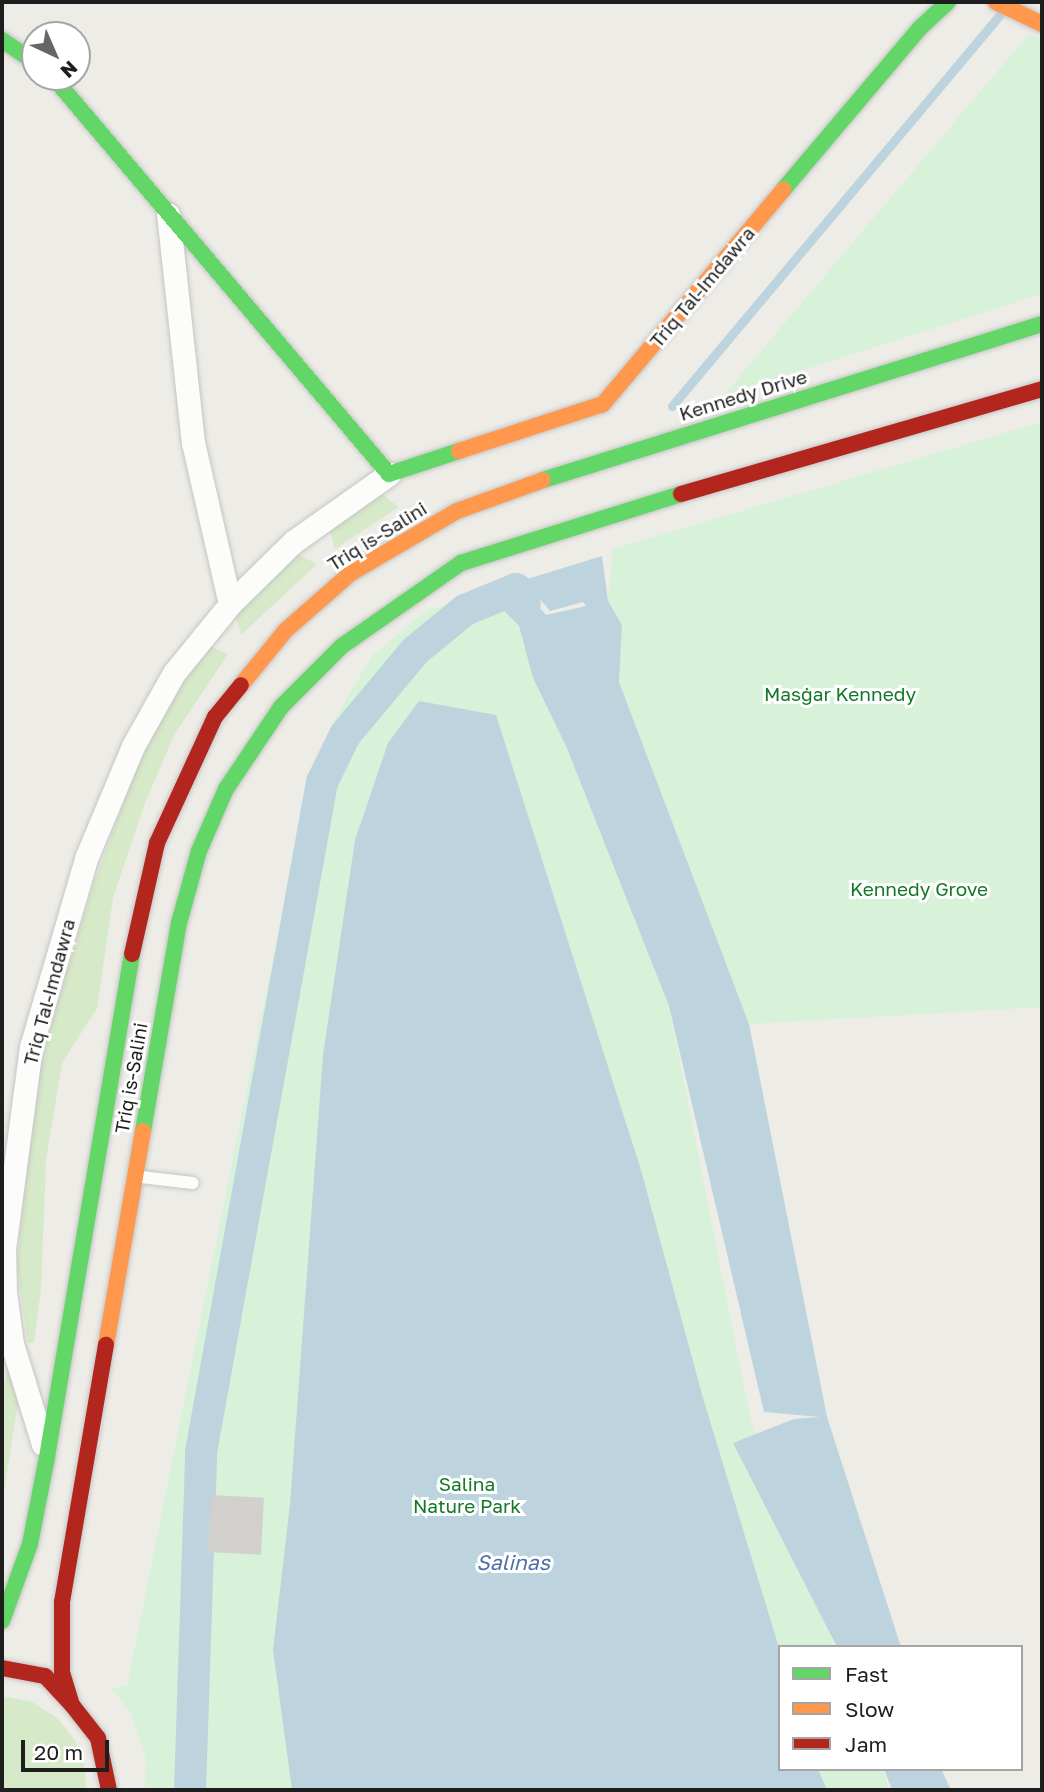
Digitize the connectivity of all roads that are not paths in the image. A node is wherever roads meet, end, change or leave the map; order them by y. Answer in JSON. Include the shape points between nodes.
{"nodes":[{"id":1,"x":948,"y":2,"type":"edge"},
{"id":2,"x":996,"y":2,"type":"edge"},
{"id":3,"x":1042,"y":24,"type":"edge"},
{"id":4,"x":2,"y":40,"type":"edge"},
{"id":5,"x":21,"y":53,"type":"edge"},
{"id":6,"x":65,"y":91,"type":"edge"},
{"id":7,"x":168,"y":214,"type":"junction"},
{"id":8,"x":1042,"y":324,"type":"edge"},
{"id":9,"x":1042,"y":389,"type":"edge"},
{"id":10,"x":389,"y":474,"type":"junction"},
{"id":11,"x":457,"y":511,"type":"joint"},
{"id":12,"x":230,"y":604,"type":"junction"},
{"id":13,"x":135,"y":1177,"type":"junction"},
{"id":14,"x":192,"y":1183,"type":"dead end"},
{"id":15,"x":47,"y":1457,"type":"junction"},
{"id":16,"x":2,"y":1621,"type":"edge"},
{"id":17,"x":2,"y":1668,"type":"edge"},
{"id":18,"x":72,"y":1705,"type":"junction"},
{"id":19,"x":109,"y":1790,"type":"edge"}],
"edges":[{"from":1,"to":10,"type":"main road","name":"Triq Tal-Imdawra","via":[[920,28],[603,404]]},
{"from":2,"to":3,"type":"main road"},
{"from":4,"to":5,"type":"main road"},
{"from":6,"to":7,"type":"main road"},
{"from":7,"to":10,"type":"main road"},
{"from":7,"to":12,"type":"street","via":[[193,443]]},
{"from":8,"to":11,"type":"main road","name":"Kennedy Drive","via":[[561,472]]},
{"from":9,"to":13,"type":"main road","name":"Triq is-Salini","via":[[611,514],[461,563],[342,646],[281,707],[226,789],[200,851],[179,923]]},
{"from":10,"to":12,"type":"street","name":"Triq Tal-Imdawra","via":[[293,542]]},
{"from":11,"to":15,"type":"main road","name":"Triq is-Salini","via":[[351,573],[286,630],[215,717],[157,843],[139,911]]},
{"from":12,"to":15,"type":"street","name":"Triq Tal-Imdawra","via":[[174,673],[132,747],[87,856],[31,1047],[4,1249],[5,1292],[12,1344]]},
{"from":13,"to":14,"type":"lane"},
{"from":13,"to":18,"type":"main road","name":"Triq is-Salini","via":[[62,1602],[62,1672]]},
{"from":15,"to":16,"type":"main road","name":"Triq is-Salini","via":[[27,1554]]},
{"from":17,"to":18,"type":"main road","via":[[45,1676]]},
{"from":18,"to":19,"type":"main road","via":[[98,1738]]}]}
